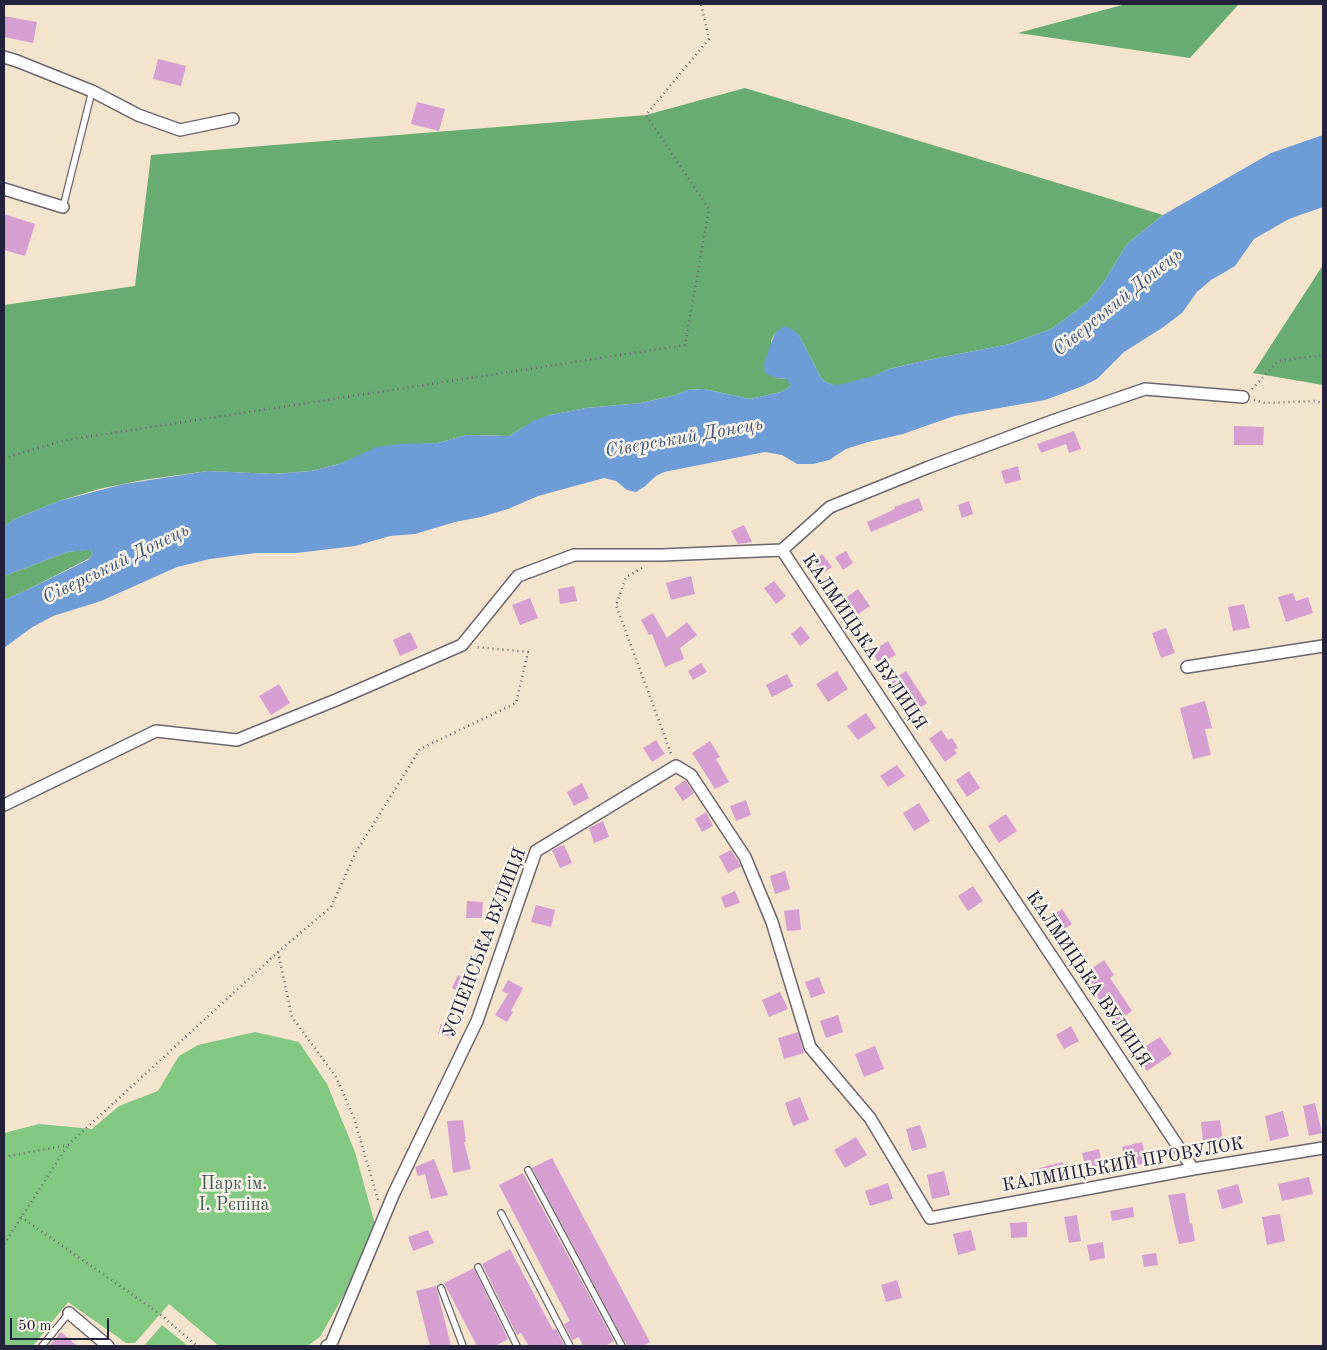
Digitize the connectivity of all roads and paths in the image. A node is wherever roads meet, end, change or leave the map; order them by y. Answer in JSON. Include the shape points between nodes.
{"nodes":[{"id":1,"x":701,"y":4,"type":"edge"},
{"id":2,"x":4,"y":57,"type":"edge"},
{"id":3,"x":92,"y":92,"type":"junction"},
{"id":4,"x":233,"y":119,"type":"dead end"},
{"id":5,"x":4,"y":189,"type":"edge"},
{"id":6,"x":63,"y":208,"type":"joint"},
{"id":7,"x":1323,"y":355,"type":"edge"},
{"id":8,"x":1244,"y":398,"type":"junction"},
{"id":9,"x":1323,"y":403,"type":"edge"},
{"id":10,"x":4,"y":458,"type":"edge"},
{"id":11,"x":782,"y":550,"type":"junction"},
{"id":12,"x":662,"y":555,"type":"junction"},
{"id":13,"x":1323,"y":646,"type":"edge"},
{"id":14,"x":471,"y":647,"type":"dead end"},
{"id":15,"x":1188,"y":667,"type":"dead end"},
{"id":16,"x":676,"y":766,"type":"junction"},
{"id":17,"x":4,"y":806,"type":"edge"},
{"id":18,"x":278,"y":952,"type":"junction"},
{"id":19,"x":68,"y":1145,"type":"junction"},
{"id":20,"x":1323,"y":1148,"type":"edge"},
{"id":21,"x":4,"y":1157,"type":"edge"},
{"id":22,"x":528,"y":1170,"type":"dead end"},
{"id":23,"x":1193,"y":1170,"type":"junction"},
{"id":24,"x":501,"y":1213,"type":"dead end"},
{"id":25,"x":21,"y":1218,"type":"junction"},
{"id":26,"x":384,"y":1221,"type":"junction"},
{"id":27,"x":4,"y":1244,"type":"edge"},
{"id":28,"x":478,"y":1267,"type":"dead end"},
{"id":29,"x":441,"y":1288,"type":"dead end"},
{"id":30,"x":69,"y":1313,"type":"joint"},
{"id":31,"x":42,"y":1346,"type":"edge"},
{"id":32,"x":108,"y":1346,"type":"edge"},
{"id":33,"x":197,"y":1346,"type":"edge"},
{"id":34,"x":328,"y":1346,"type":"edge"},
{"id":35,"x":463,"y":1346,"type":"edge"},
{"id":36,"x":517,"y":1346,"type":"edge"},
{"id":37,"x":570,"y":1346,"type":"edge"},
{"id":38,"x":622,"y":1346,"type":"edge"}],
"edges":[{"from":1,"to":10,"type":"path","via":[[709,39],[646,115],[709,209],[685,345],[66,440]]},
{"from":2,"to":3,"type":"street"},
{"from":3,"to":4,"type":"street","via":[[138,115],[180,130]]},
{"from":3,"to":6,"type":"lane"},
{"from":5,"to":6,"type":"street"},
{"from":7,"to":8,"type":"path","via":[[1278,361]]},
{"from":8,"to":9,"type":"path","via":[[1265,403]]},
{"from":8,"to":11,"type":"street","name":"КАЛМИЦЬКА ВУЛИЦЯ","via":[[1145,389],[929,467],[830,507]]},
{"from":11,"to":12,"type":"street"},
{"from":11,"to":23,"type":"street","name":"КАЛМИЦЬКА ВУЛИЦЯ"},
{"from":12,"to":16,"type":"path","via":[[626,577],[616,605]]},
{"from":12,"to":17,"type":"street","via":[[574,555],[518,576],[462,645],[237,740],[156,731]]},
{"from":13,"to":15,"type":"street"},
{"from":14,"to":18,"type":"path","via":[[528,652],[516,703],[420,749],[356,852],[331,907]]},
{"from":16,"to":23,"type":"street","name":"КАЛМИЦЬКИЙ ПРОВУЛОК","via":[[691,774],[745,857],[772,922],[810,1047],[870,1118],[930,1218]]},
{"from":16,"to":26,"type":"street","name":"УСПЕНСЬКА ВУЛИЦЯ","via":[[536,851],[477,1021],[394,1193]]},
{"from":18,"to":19,"type":"path"},
{"from":18,"to":26,"type":"path","via":[[292,1017],[336,1077],[354,1118]]},
{"from":19,"to":21,"type":"path"},
{"from":19,"to":25,"type":"path"},
{"from":20,"to":23,"type":"street","name":"КАЛМИЦЬКИЙ ПРОВУЛОК"},
{"from":22,"to":38,"type":"lane"},
{"from":24,"to":37,"type":"lane"},
{"from":25,"to":27,"type":"path"},
{"from":25,"to":33,"type":"path","via":[[160,1314]]},
{"from":26,"to":34,"type":"street","name":"УСПЕНСЬКА ВУЛИЦЯ"},
{"from":28,"to":36,"type":"lane"},
{"from":29,"to":35,"type":"lane"},
{"from":30,"to":31,"type":"lane"},
{"from":30,"to":32,"type":"street"}]}
